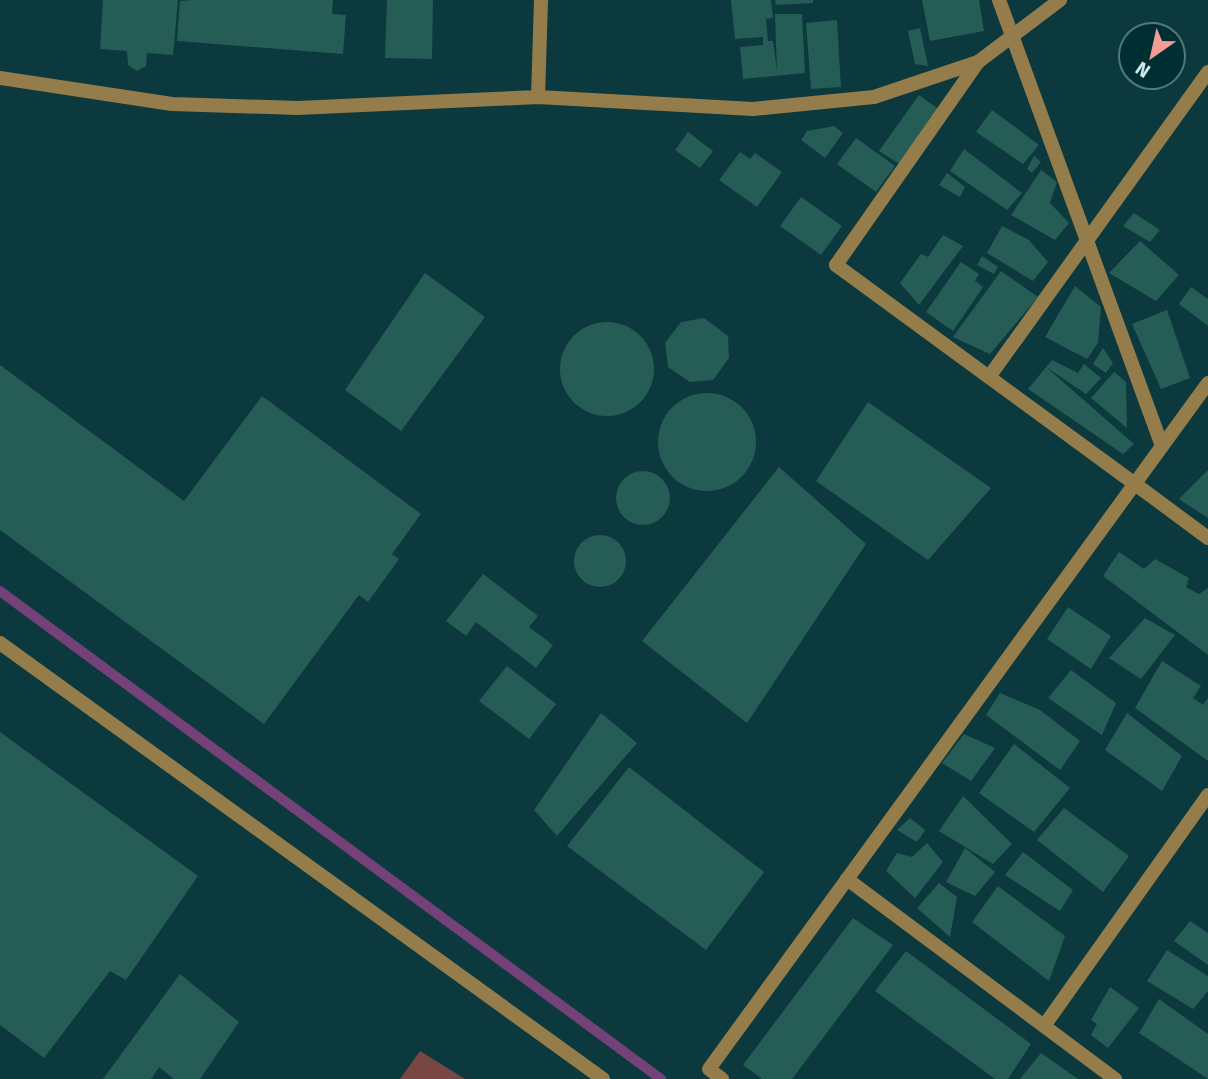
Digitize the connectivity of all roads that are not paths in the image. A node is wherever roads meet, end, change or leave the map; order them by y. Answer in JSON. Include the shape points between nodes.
{"nodes":[{"id":1,"x":541,"y":0,"type":"edge"},
{"id":2,"x":999,"y":0,"type":"edge"},
{"id":3,"x":1060,"y":0,"type":"edge"},
{"id":4,"x":1011,"y":38,"type":"junction"},
{"id":5,"x":978,"y":62,"type":"junction"},
{"id":6,"x":1208,"y":72,"type":"edge"},
{"id":7,"x":0,"y":78,"type":"edge"},
{"id":8,"x":538,"y":97,"type":"junction"},
{"id":9,"x":1087,"y":241,"type":"junction"},
{"id":10,"x":989,"y":377,"type":"junction"},
{"id":11,"x":1208,"y":383,"type":"edge"},
{"id":12,"x":1162,"y":446,"type":"junction"},
{"id":13,"x":1135,"y":484,"type":"junction"},
{"id":14,"x":1208,"y":538,"type":"edge"},
{"id":15,"x":0,"y":643,"type":"edge"},
{"id":16,"x":1208,"y":795,"type":"edge"},
{"id":17,"x":847,"y":879,"type":"junction"},
{"id":18,"x":1044,"y":1026,"type":"junction"},
{"id":19,"x":603,"y":1079,"type":"edge"},
{"id":20,"x":722,"y":1079,"type":"edge"},
{"id":21,"x":1115,"y":1079,"type":"edge"}],
"edges":[{"from":1,"to":8,"type":"street"},
{"from":2,"to":4,"type":"street"},
{"from":3,"to":4,"type":"street"},
{"from":4,"to":5,"type":"street"},
{"from":4,"to":9,"type":"street"},
{"from":5,"to":8,"type":"street","via":[[874,97],[753,109]]},
{"from":5,"to":10,"type":"street","via":[[836,265]]},
{"from":6,"to":9,"type":"street"},
{"from":7,"to":8,"type":"street","via":[[172,104],[298,108]]},
{"from":9,"to":10,"type":"street"},
{"from":9,"to":12,"type":"street"},
{"from":10,"to":13,"type":"street"},
{"from":11,"to":12,"type":"street"},
{"from":12,"to":13,"type":"street"},
{"from":13,"to":14,"type":"street"},
{"from":13,"to":17,"type":"street"},
{"from":15,"to":19,"type":"street"},
{"from":16,"to":18,"type":"street"},
{"from":17,"to":18,"type":"street"},
{"from":17,"to":20,"type":"street","via":[[709,1069]]},
{"from":18,"to":21,"type":"street"}]}
